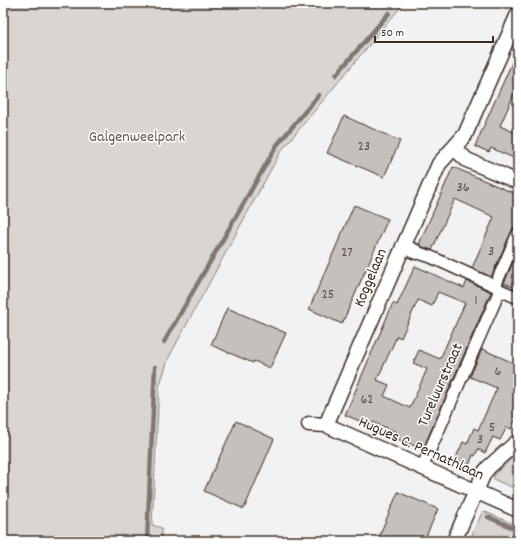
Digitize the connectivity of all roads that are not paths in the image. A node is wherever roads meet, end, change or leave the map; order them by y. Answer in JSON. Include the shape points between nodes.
{"nodes":[{"id":1,"x":518,"y":14,"type":"edge"},
{"id":2,"x":454,"y":148,"type":"junction"},
{"id":3,"x":518,"y":182,"type":"edge"},
{"id":4,"x":518,"y":232,"type":"edge"},
{"id":5,"x":410,"y":249,"type":"junction"},
{"id":6,"x":497,"y":288,"type":"junction"},
{"id":7,"x":518,"y":298,"type":"edge"},
{"id":8,"x":310,"y":424,"type":"dead end"},
{"id":9,"x":326,"y":425,"type":"junction"},
{"id":10,"x":518,"y":441,"type":"edge"},
{"id":11,"x":422,"y":468,"type":"junction"},
{"id":12,"x":476,"y":492,"type":"junction"},
{"id":13,"x":518,"y":510,"type":"edge"},
{"id":14,"x":454,"y":541,"type":"edge"}],
"edges":[{"from":1,"to":2,"type":"street","name":"Koggelaan","via":[[465,135]]},
{"from":2,"to":3,"type":"street","via":[[467,160]]},
{"from":2,"to":5,"type":"street","name":"Koggelaan","via":[[440,164]]},
{"from":4,"to":6,"type":"street","name":"Tureluurstraat"},
{"from":5,"to":6,"type":"street"},
{"from":5,"to":9,"type":"street","name":"Koggelaan"},
{"from":6,"to":7,"type":"street"},
{"from":6,"to":11,"type":"street","name":"Tureluurstraat","via":[[479,338]]},
{"from":8,"to":9,"type":"street","name":"Hugues C. Pernathlaan"},
{"from":9,"to":11,"type":"street","name":"Hugues C. Pernathlaan"},
{"from":10,"to":12,"type":"street","via":[[489,467]]},
{"from":11,"to":12,"type":"street","name":"Hugues C. Pernathlaan"},
{"from":12,"to":13,"type":"street","name":"Hugues C. Pernathlaan"},
{"from":12,"to":14,"type":"street"}]}
